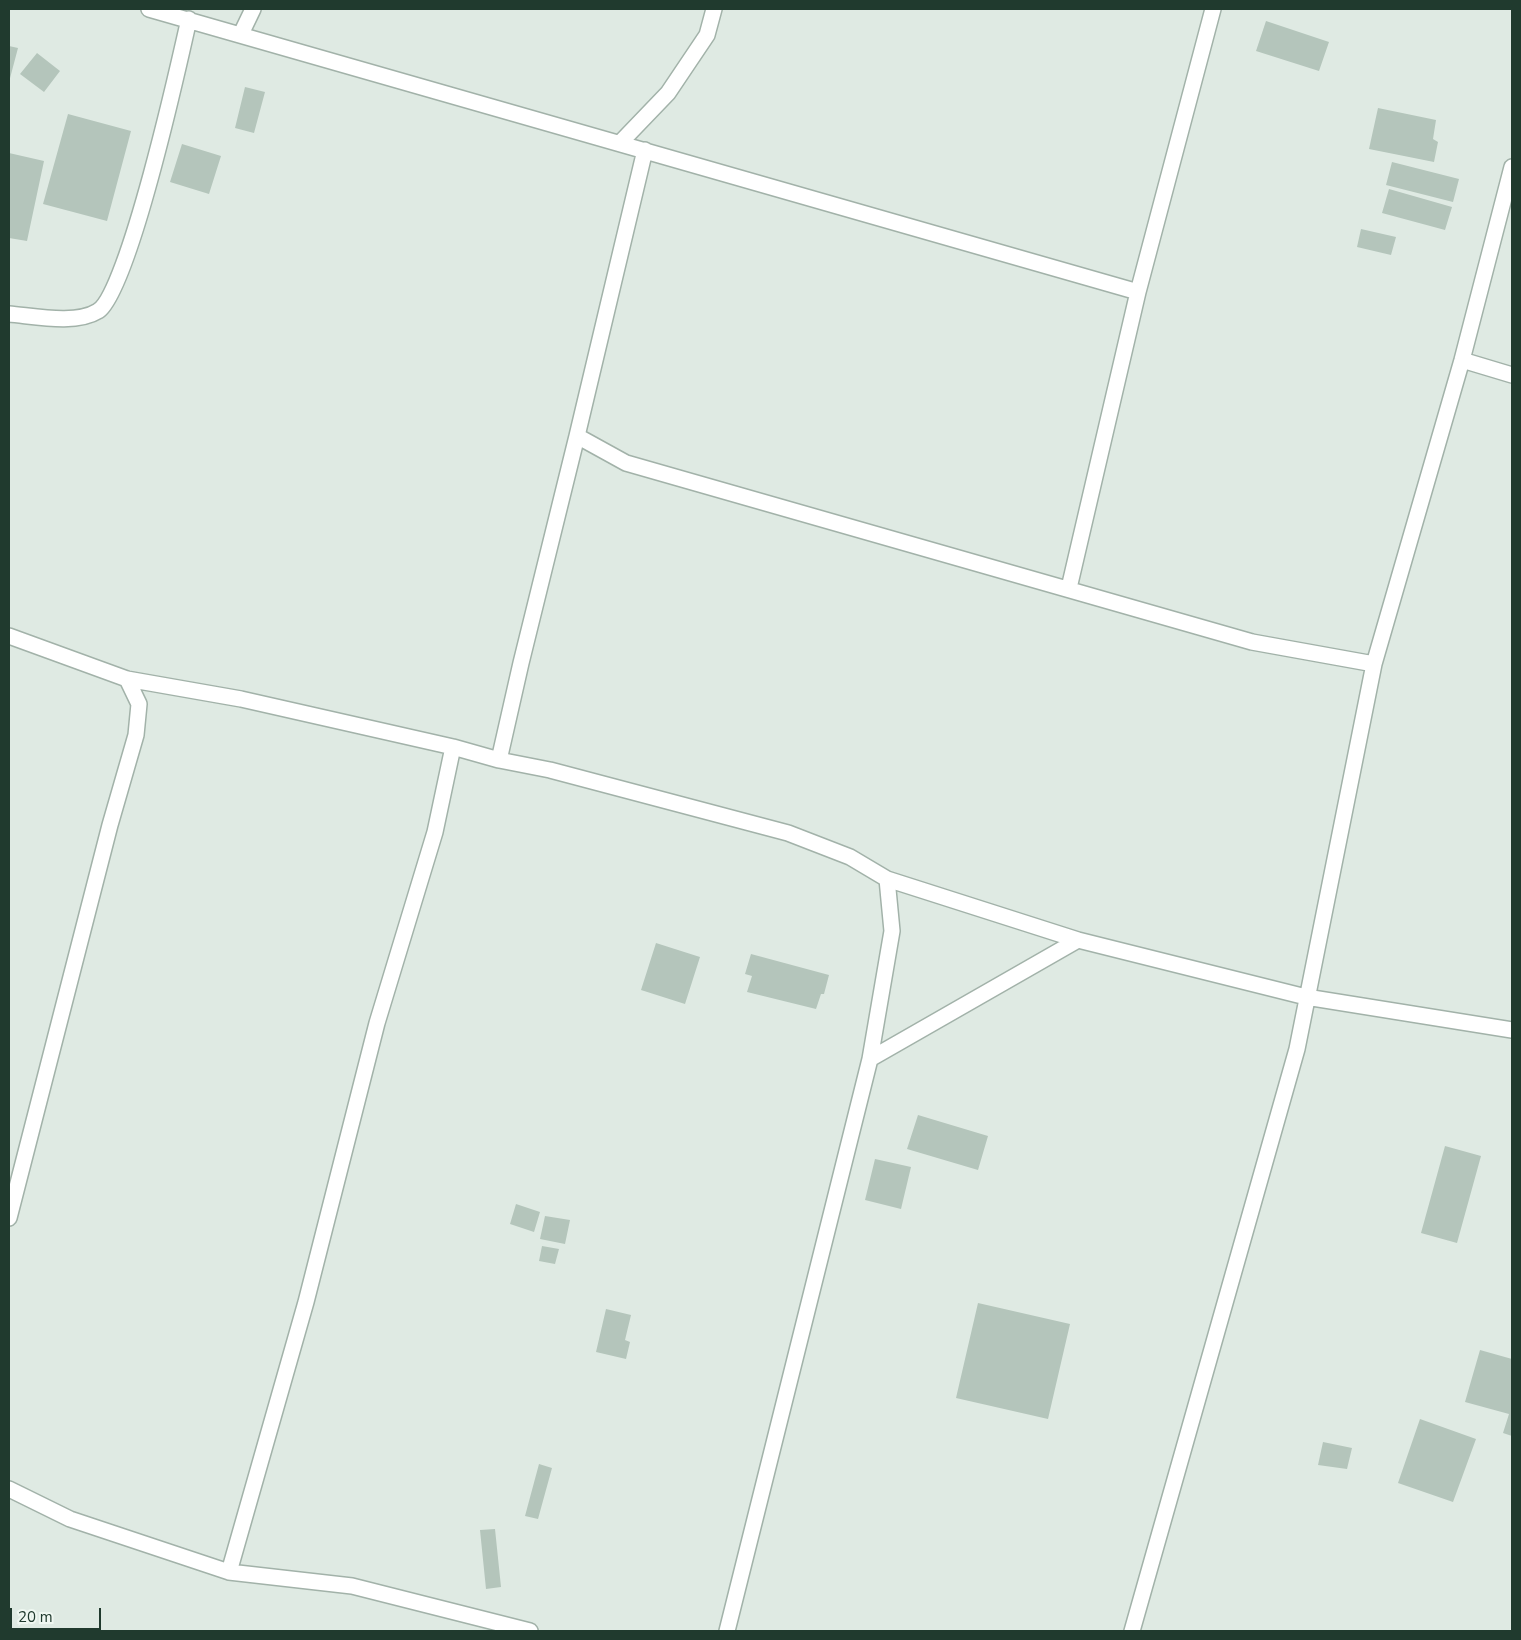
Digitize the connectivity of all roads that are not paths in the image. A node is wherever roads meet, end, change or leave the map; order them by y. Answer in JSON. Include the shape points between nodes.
{"nodes":[{"id":1,"x":149,"y":9,"type":"edge"},
{"id":2,"x":253,"y":9,"type":"edge"},
{"id":3,"x":714,"y":9,"type":"edge"},
{"id":4,"x":1213,"y":9,"type":"edge"},
{"id":5,"x":189,"y":19,"type":"junction"},
{"id":6,"x":241,"y":34,"type":"junction"},
{"id":7,"x":620,"y":143,"type":"junction"},
{"id":8,"x":645,"y":150,"type":"junction"},
{"id":9,"x":1512,"y":167,"type":"edge"},
{"id":10,"x":1138,"y":292,"type":"junction"},
{"id":11,"x":9,"y":314,"type":"edge"},
{"id":12,"x":1462,"y":360,"type":"junction"},
{"id":13,"x":1512,"y":375,"type":"edge"},
{"id":14,"x":578,"y":436,"type":"junction"},
{"id":15,"x":1068,"y":588,"type":"junction"},
{"id":16,"x":9,"y":636,"type":"edge"},
{"id":17,"x":1374,"y":664,"type":"junction"},
{"id":18,"x":127,"y":679,"type":"junction"},
{"id":19,"x":453,"y":747,"type":"junction"},
{"id":20,"x":499,"y":760,"type":"junction"},
{"id":21,"x":887,"y":880,"type":"junction"},
{"id":22,"x":1078,"y":940,"type":"junction"},
{"id":23,"x":1306,"y":997,"type":"junction"},
{"id":24,"x":1512,"y":1030,"type":"edge"},
{"id":25,"x":870,"y":1059,"type":"junction"},
{"id":26,"x":9,"y":1218,"type":"edge"},
{"id":27,"x":9,"y":1489,"type":"edge"},
{"id":28,"x":229,"y":1572,"type":"junction"},
{"id":29,"x":530,"y":1631,"type":"edge"},
{"id":30,"x":728,"y":1631,"type":"edge"},
{"id":31,"x":1132,"y":1631,"type":"edge"}],
"edges":[{"from":1,"to":5,"type":"street"},
{"from":2,"to":6,"type":"street"},
{"from":3,"to":7,"type":"street","via":[[707,35],[668,92]]},
{"from":4,"to":10,"type":"street"},
{"from":5,"to":6,"type":"street"},
{"from":5,"to":11,"type":"street","via":[[157,157],[114,291],[100,310],[82,319]]},
{"from":6,"to":7,"type":"street"},
{"from":7,"to":8,"type":"street"},
{"from":8,"to":10,"type":"street"},
{"from":8,"to":14,"type":"street"},
{"from":9,"to":12,"type":"street"},
{"from":10,"to":15,"type":"street"},
{"from":12,"to":13,"type":"street"},
{"from":12,"to":17,"type":"street"},
{"from":14,"to":15,"type":"street","via":[[626,463]]},
{"from":14,"to":20,"type":"street"},
{"from":15,"to":17,"type":"street","via":[[1252,642]]},
{"from":16,"to":18,"type":"street"},
{"from":17,"to":23,"type":"street"},
{"from":18,"to":19,"type":"street","via":[[241,700]]},
{"from":18,"to":26,"type":"street","via":[[139,704],[136,735]]},
{"from":19,"to":20,"type":"street"},
{"from":19,"to":28,"type":"street","via":[[435,832],[377,1022],[306,1302]]},
{"from":20,"to":21,"type":"street","via":[[550,770],[788,833],[850,857]]},
{"from":21,"to":22,"type":"street"},
{"from":21,"to":25,"type":"street","via":[[892,931]]},
{"from":22,"to":23,"type":"street"},
{"from":22,"to":25,"type":"street"},
{"from":23,"to":24,"type":"street"},
{"from":23,"to":31,"type":"street","via":[[1297,1050]]},
{"from":25,"to":30,"type":"street"},
{"from":27,"to":28,"type":"street","via":[[70,1519]]},
{"from":28,"to":29,"type":"street","via":[[352,1586]]}]}
